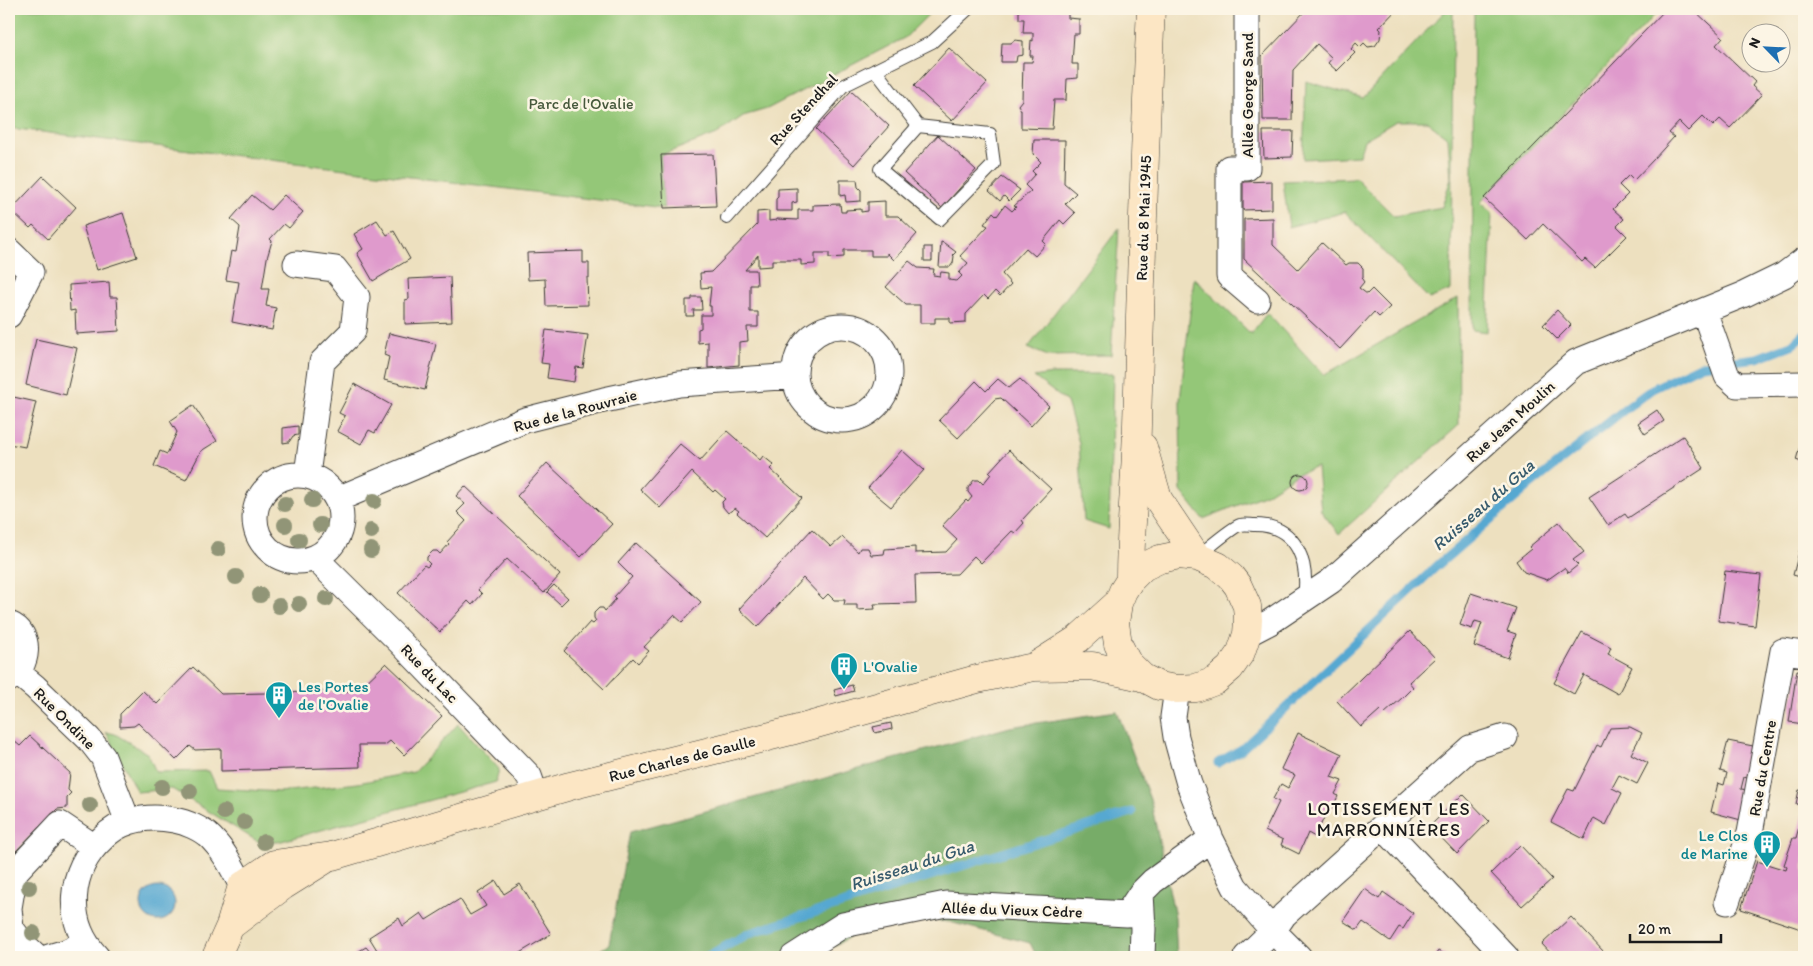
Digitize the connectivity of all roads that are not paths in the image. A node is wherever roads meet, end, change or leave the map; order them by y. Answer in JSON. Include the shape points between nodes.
{"nodes":[{"id":1,"x":968,"y":9,"type":"edge"},
{"id":2,"x":1151,"y":9,"type":"edge"},
{"id":3,"x":1247,"y":9,"type":"edge"},
{"id":4,"x":875,"y":70,"type":"junction"},
{"id":5,"x":918,"y":126,"type":"junction"},
{"id":6,"x":727,"y":218,"type":"dead end"},
{"id":7,"x":9,"y":251,"type":"edge"},
{"id":8,"x":1804,"y":260,"type":"edge"},
{"id":9,"x":296,"y":264,"type":"dead end"},
{"id":10,"x":1256,"y":300,"type":"dead end"},
{"id":11,"x":1704,"y":311,"type":"junction"},
{"id":12,"x":9,"y":315,"type":"edge"},
{"id":13,"x":795,"y":376,"type":"dead end"},
{"id":14,"x":1804,"y":384,"type":"edge"},
{"id":15,"x":1137,"y":428,"type":"junction"},
{"id":16,"x":307,"y":475,"type":"junction"},
{"id":17,"x":338,"y":499,"type":"junction"},
{"id":18,"x":1197,"y":557,"type":"junction"},
{"id":19,"x":315,"y":558,"type":"junction"},
{"id":20,"x":1124,"y":591,"type":"junction"},
{"id":21,"x":1304,"y":599,"type":"junction"},
{"id":22,"x":9,"y":624,"type":"edge"},
{"id":23,"x":1247,"y":634,"type":"junction"},
{"id":24,"x":1804,"y":654,"type":"edge"},
{"id":25,"x":1034,"y":667,"type":"junction"},
{"id":26,"x":13,"y":676,"type":"edge"},
{"id":27,"x":1142,"y":676,"type":"junction"},
{"id":28,"x":1177,"y":689,"type":"junction"},
{"id":29,"x":1505,"y":737,"type":"dead end"},
{"id":30,"x":536,"y":796,"type":"junction"},
{"id":31,"x":128,"y":822,"type":"junction"},
{"id":32,"x":1383,"y":826,"type":"junction"},
{"id":33,"x":1211,"y":839,"type":"junction"},
{"id":34,"x":93,"y":846,"type":"junction"},
{"id":35,"x":332,"y":856,"type":"junction"},
{"id":36,"x":242,"y":886,"type":"junction"},
{"id":37,"x":1141,"y":893,"type":"junction"},
{"id":38,"x":1727,"y":902,"type":"dead end"},
{"id":39,"x":9,"y":908,"type":"edge"},
{"id":40,"x":230,"y":926,"type":"junction"},
{"id":41,"x":1273,"y":931,"type":"junction"},
{"id":42,"x":91,"y":950,"type":"edge"},
{"id":43,"x":37,"y":957,"type":"edge"},
{"id":44,"x":49,"y":957,"type":"edge"},
{"id":45,"x":216,"y":957,"type":"edge"},
{"id":46,"x":793,"y":957,"type":"edge"},
{"id":47,"x":1142,"y":957,"type":"edge"},
{"id":48,"x":1246,"y":957,"type":"edge"},
{"id":49,"x":1299,"y":957,"type":"edge"},
{"id":50,"x":1506,"y":957,"type":"edge"}],
"edges":[{"from":1,"to":4,"type":"lane","name":"Rue Stendhal","via":[[932,42]]},
{"from":2,"to":15,"type":"street","name":"Rue du 8 Mai 1945"},
{"from":3,"to":10,"type":"street","name":"Allée George Sand","via":[[1248,168],[1229,168],[1229,276]]},
{"from":4,"to":5,"type":"lane"},
{"from":4,"to":6,"type":"lane","name":"Rue Stendhal","via":[[843,86]]},
{"from":5,"to":5,"type":"lane","via":[[880,169],[940,219],[994,164],[990,134]]},
{"from":7,"to":12,"type":"street","via":[[31,272]]},
{"from":8,"to":11,"type":"street","name":"Rue Jean Moulin","via":[[1784,275]]},
{"from":9,"to":16,"type":"street","via":[[334,269],[356,297],[353,331],[322,362]]},
{"from":11,"to":14,"type":"street","via":[[1727,376],[1737,385]]},
{"from":11,"to":21,"type":"street","name":"Rue Jean Moulin","via":[[1576,362],[1346,568]]},
{"from":13,"to":17,"type":"street","name":"Rue de la Rouvraie","via":[[679,384],[525,420]]},
{"from":15,"to":18,"type":"street","name":"Rue du 8 Mai 1945","via":[[1158,499]]},
{"from":15,"to":20,"type":"street","name":"Rue du 8 Mai 1945"},
{"from":16,"to":17,"type":"street","via":[[326,484]]},
{"from":16,"to":19,"type":"street","via":[[281,478],[260,496],[255,522],[261,541],[275,555],[295,561]]},
{"from":17,"to":19,"type":"street","via":[[342,522],[333,544]]},
{"from":18,"to":20,"type":"street","via":[[1178,555],[1160,559],[1143,567]]},
{"from":18,"to":21,"type":"lane","via":[[1238,525],[1269,525],[1290,537],[1303,559]]},
{"from":18,"to":23,"type":"street","via":[[1218,566],[1238,586],[1247,606]]},
{"from":19,"to":30,"type":"street","name":"Rue du Lac","via":[[399,640],[529,776]]},
{"from":20,"to":25,"type":"street","name":"Rue Charles de Gaulle","via":[[1078,638]]},
{"from":20,"to":27,"type":"street","via":[[1115,623],[1118,644],[1127,662]]},
{"from":21,"to":23,"type":"street","name":"Rue Jean Moulin"},
{"from":22,"to":26,"type":"street","via":[[15,627],[24,641],[25,658]]},
{"from":23,"to":28,"type":"street","via":[[1241,652],[1215,681],[1196,688]]},
{"from":24,"to":38,"type":"street","name":"Rue du Centre","via":[[1783,651],[1750,833]]},
{"from":25,"to":27,"type":"street","name":"Rue Charles de Gaulle","via":[[1092,666]]},
{"from":25,"to":30,"type":"street","name":"Rue Charles de Gaulle"},
{"from":26,"to":31,"type":"street","name":"Rue Ondine","via":[[35,687],[89,739],[103,757]]},
{"from":27,"to":28,"type":"street","via":[[1159,686]]},
{"from":28,"to":33,"type":"street","via":[[1173,717],[1176,737],[1189,784]]},
{"from":29,"to":32,"type":"street","via":[[1470,748]]},
{"from":30,"to":35,"type":"street","name":"Rue Charles de Gaulle"},
{"from":31,"to":34,"type":"street"},
{"from":31,"to":36,"type":"street","via":[[156,817],[185,822],[210,836],[228,858]]},
{"from":32,"to":41,"type":"street","via":[[1284,915]]},
{"from":32,"to":50,"type":"street"},
{"from":33,"to":37,"type":"street","name":"Allée du Vieux Cèdre"},
{"from":33,"to":41,"type":"street","via":[[1235,887]]},
{"from":34,"to":39,"type":"street","via":[[60,824],[15,872]]},
{"from":34,"to":42,"type":"street","via":[[82,864],[74,903],[77,924]]},
{"from":35,"to":36,"type":"street","name":"Rue Charles de Gaulle","via":[[274,864]]},
{"from":35,"to":40,"type":"street","name":"Rue Charles de Gaulle","via":[[283,886]]},
{"from":36,"to":40,"type":"street"},
{"from":37,"to":46,"type":"street","name":"Allée du Vieux Cèdre","via":[[1127,914],[946,904],[843,925]]},
{"from":37,"to":47,"type":"street"},
{"from":39,"to":43,"type":"street","via":[[11,928]]},
{"from":40,"to":45,"type":"street"},
{"from":41,"to":48,"type":"street"},
{"from":41,"to":49,"type":"street"},
{"from":42,"to":44,"type":"street"}]}
